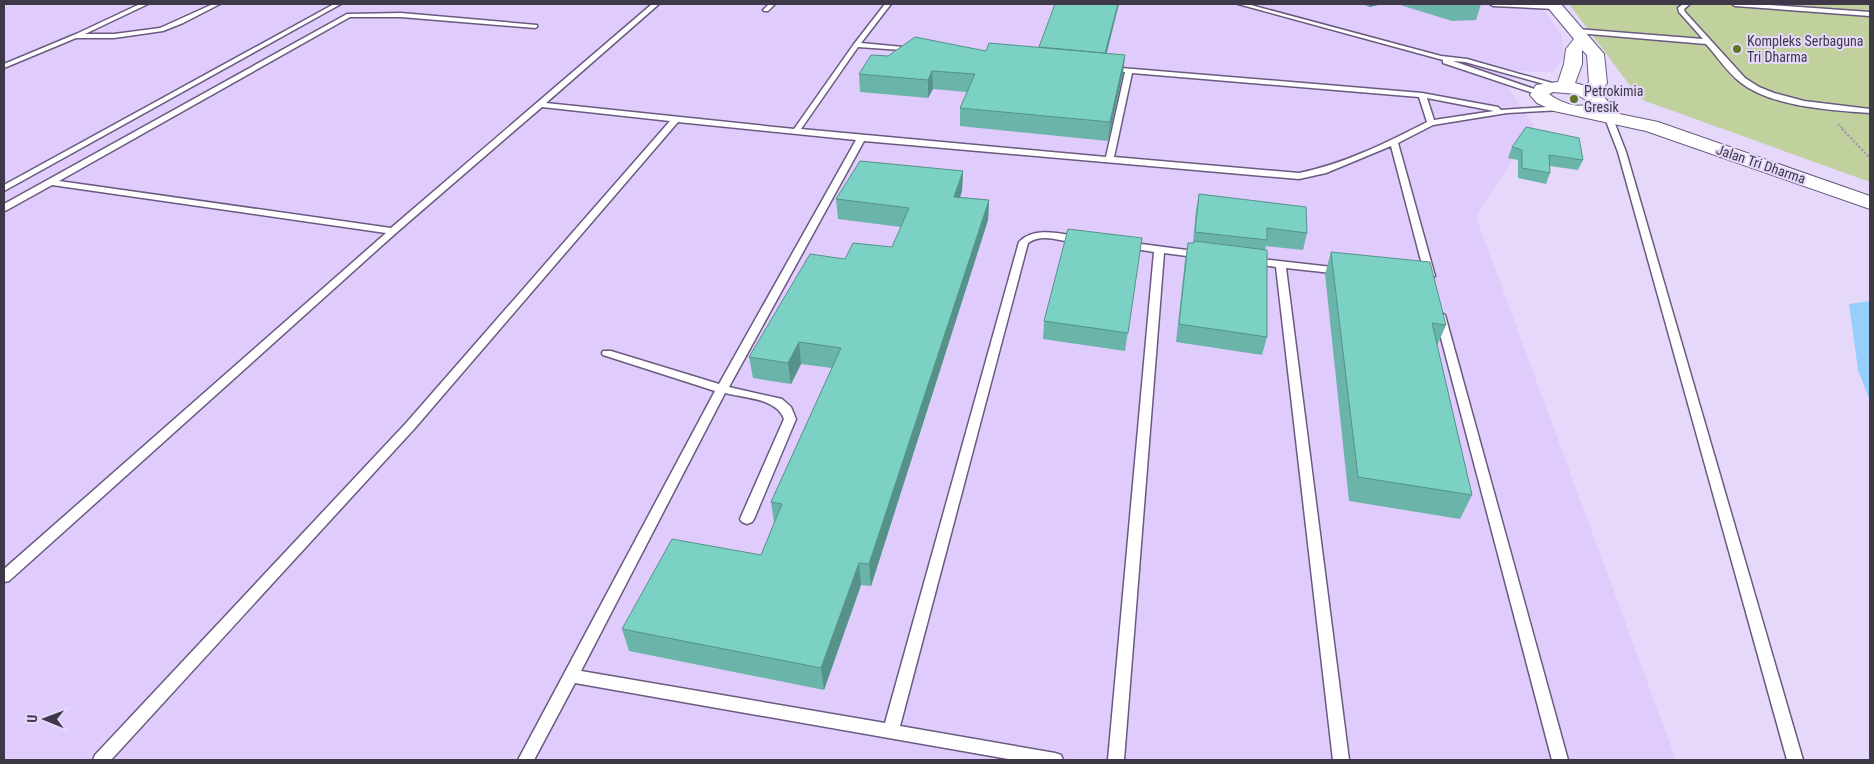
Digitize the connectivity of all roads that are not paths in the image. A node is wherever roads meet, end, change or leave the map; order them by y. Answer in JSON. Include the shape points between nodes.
{"nodes":[{"id":1,"x":145,"y":4,"type":"edge"},
{"id":2,"x":218,"y":4,"type":"edge"},
{"id":3,"x":338,"y":4,"type":"edge"},
{"id":4,"x":656,"y":4,"type":"edge"},
{"id":5,"x":772,"y":4,"type":"edge"},
{"id":6,"x":888,"y":4,"type":"edge"},
{"id":7,"x":1241,"y":4,"type":"edge"},
{"id":8,"x":1494,"y":4,"type":"edge"},
{"id":9,"x":1508,"y":4,"type":"edge"},
{"id":10,"x":1687,"y":4,"type":"edge"},
{"id":11,"x":1735,"y":4,"type":"edge"},
{"id":12,"x":1554,"y":5,"type":"edge"},
{"id":13,"x":766,"y":10,"type":"dead end"},
{"id":14,"x":1870,"y":14,"type":"edge"},
{"id":15,"x":535,"y":26,"type":"dead end"},
{"id":16,"x":1580,"y":34,"type":"junction"},
{"id":17,"x":75,"y":36,"type":"junction"},
{"id":18,"x":1709,"y":42,"type":"junction"},
{"id":19,"x":856,"y":45,"type":"junction"},
{"id":20,"x":920,"y":51,"type":"edge"},
{"id":21,"x":1441,"y":58,"type":"junction"},
{"id":22,"x":4,"y":66,"type":"edge"},
{"id":23,"x":1103,"y":68,"type":"edge"},
{"id":24,"x":1129,"y":70,"type":"junction"},
{"id":25,"x":1564,"y":87,"type":"junction"},
{"id":26,"x":1539,"y":92,"type":"junction"},
{"id":27,"x":1592,"y":94,"type":"junction"},
{"id":28,"x":1422,"y":95,"type":"junction"},
{"id":29,"x":540,"y":105,"type":"junction"},
{"id":30,"x":1571,"y":109,"type":"junction"},
{"id":31,"x":1507,"y":111,"type":"junction"},
{"id":32,"x":1870,"y":111,"type":"edge"},
{"id":33,"x":1608,"y":116,"type":"junction"},
{"id":34,"x":676,"y":119,"type":"junction"},
{"id":35,"x":1431,"y":123,"type":"junction"},
{"id":36,"x":1651,"y":126,"type":"junction"},
{"id":37,"x":796,"y":131,"type":"junction"},
{"id":38,"x":861,"y":138,"type":"junction"},
{"id":39,"x":1394,"y":142,"type":"junction"},
{"id":40,"x":1110,"y":159,"type":"junction"},
{"id":41,"x":49,"y":182,"type":"junction"},
{"id":42,"x":4,"y":188,"type":"edge"},
{"id":43,"x":1870,"y":203,"type":"edge"},
{"id":44,"x":4,"y":208,"type":"edge"},
{"id":45,"x":393,"y":231,"type":"junction"},
{"id":46,"x":1092,"y":241,"type":"edge"},
{"id":47,"x":1111,"y":244,"type":"edge"},
{"id":48,"x":1159,"y":250,"type":"junction"},
{"id":49,"x":1216,"y":256,"type":"edge"},
{"id":50,"x":1244,"y":260,"type":"edge"},
{"id":51,"x":1281,"y":265,"type":"junction"},
{"id":52,"x":1356,"y":272,"type":"edge"},
{"id":53,"x":608,"y":353,"type":"dead end"},
{"id":54,"x":722,"y":389,"type":"junction"},
{"id":55,"x":746,"y":519,"type":"dead end"},
{"id":56,"x":4,"y":577,"type":"edge"},
{"id":57,"x":572,"y":676,"type":"junction"},
{"id":58,"x":891,"y":731,"type":"junction"},
{"id":59,"x":101,"y":760,"type":"edge"},
{"id":60,"x":526,"y":760,"type":"edge"},
{"id":61,"x":1054,"y":760,"type":"edge"},
{"id":62,"x":1116,"y":760,"type":"edge"},
{"id":63,"x":1341,"y":760,"type":"edge"},
{"id":64,"x":1560,"y":760,"type":"edge"},
{"id":65,"x":1795,"y":760,"type":"edge"}],
"edges":[{"from":1,"to":17,"type":"lane"},
{"from":2,"to":17,"type":"lane","via":[[161,30],[141,34]]},
{"from":3,"to":42,"type":"lane"},
{"from":4,"to":29,"type":"lane"},
{"from":5,"to":13,"type":"lane"},
{"from":6,"to":19,"type":"lane"},
{"from":7,"to":21,"type":"lane"},
{"from":8,"to":9,"type":"lane"},
{"from":9,"to":12,"type":"lane"},
{"from":10,"to":18,"type":"lane","via":[[1681,8],[1682,12]]},
{"from":11,"to":14,"type":"lane"},
{"from":12,"to":16,"type":"main road"},
{"from":15,"to":41,"type":"lane","via":[[401,15],[349,15]]},
{"from":16,"to":18,"type":"lane"},
{"from":16,"to":25,"type":"main road","via":[[1574,49],[1574,64]]},
{"from":16,"to":27,"type":"main road","via":[[1595,54],[1598,83]]},
{"from":17,"to":22,"type":"lane"},
{"from":18,"to":32,"type":"lane","via":[[1742,80],[1752,86],[1780,97],[1820,106]]},
{"from":19,"to":20,"type":"lane"},
{"from":19,"to":37,"type":"lane"},
{"from":21,"to":25,"type":"lane","via":[[1465,60]]},
{"from":21,"to":26,"type":"lane"},
{"from":23,"to":24,"type":"lane"},
{"from":24,"to":28,"type":"lane"},
{"from":24,"to":40,"type":"lane"},
{"from":25,"to":26,"type":"main road","via":[[1547,87]]},
{"from":25,"to":27,"type":"main road","name":"Jalan Tri Dharma"},
{"from":26,"to":30,"type":"main road","name":"Jalan Tri Dharma","via":[[1546,102]]},
{"from":27,"to":30,"type":"main road","via":[[1600,107]]},
{"from":27,"to":36,"type":"main road","name":"Jalan Tri Dharma"},
{"from":28,"to":31,"type":"lane"},
{"from":28,"to":35,"type":"lane"},
{"from":29,"to":34,"type":"lane"},
{"from":29,"to":45,"type":"lane"},
{"from":30,"to":31,"type":"lane"},
{"from":30,"to":33,"type":"main road","name":"Jalan Tri Dharma"},
{"from":31,"to":35,"type":"lane"},
{"from":33,"to":36,"type":"main road","name":"Jalan Tri Dharma"},
{"from":33,"to":65,"type":"lane","via":[[1622,152]]},
{"from":34,"to":37,"type":"lane"},
{"from":34,"to":59,"type":"lane","via":[[411,425]]},
{"from":35,"to":39,"type":"lane"},
{"from":36,"to":43,"type":"main road","name":"Jalan Tri Dharma"},
{"from":37,"to":38,"type":"lane"},
{"from":38,"to":40,"type":"lane"},
{"from":38,"to":54,"type":"lane"},
{"from":39,"to":40,"type":"lane","via":[[1322,171],[1299,176]]},
{"from":39,"to":64,"type":"lane","via":[[1430,287]]},
{"from":41,"to":44,"type":"lane"},
{"from":41,"to":45,"type":"lane"},
{"from":45,"to":56,"type":"lane"},
{"from":46,"to":58,"type":"lane","via":[[1044,235],[1024,242]]},
{"from":47,"to":48,"type":"lane"},
{"from":48,"to":49,"type":"lane"},
{"from":48,"to":62,"type":"lane"},
{"from":50,"to":51,"type":"lane"},
{"from":51,"to":52,"type":"lane"},
{"from":51,"to":63,"type":"lane"},
{"from":53,"to":54,"type":"lane"},
{"from":54,"to":55,"type":"lane","via":[[778,402],[790,418]]},
{"from":54,"to":57,"type":"lane"},
{"from":57,"to":58,"type":"lane"},
{"from":57,"to":60,"type":"lane"},
{"from":58,"to":61,"type":"lane"}]}
